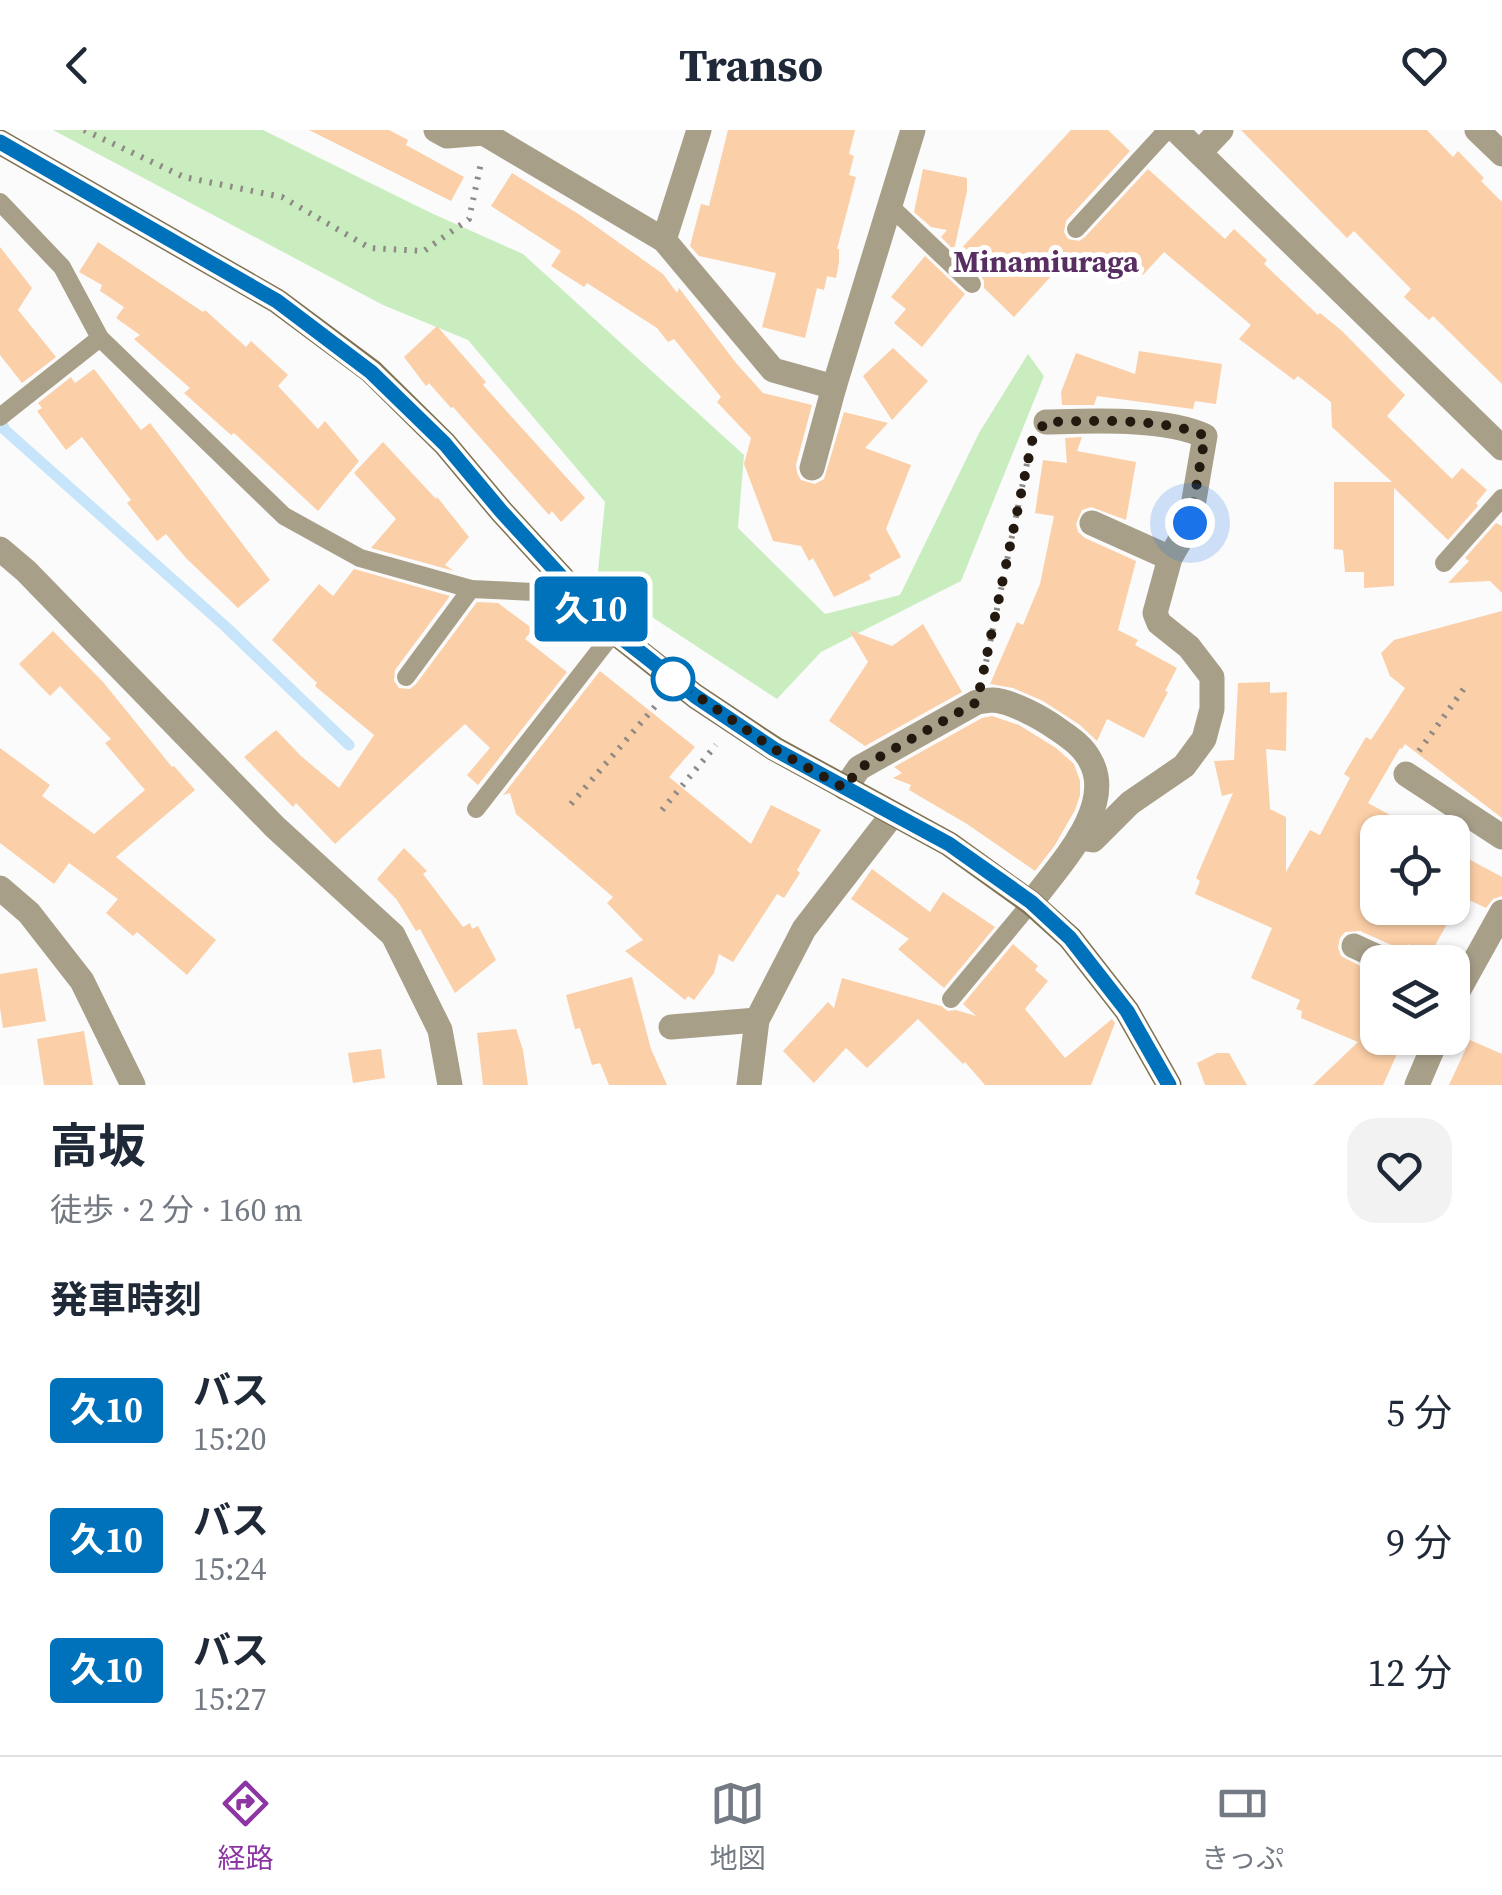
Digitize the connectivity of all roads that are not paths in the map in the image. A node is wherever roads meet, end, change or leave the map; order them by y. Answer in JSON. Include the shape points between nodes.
{"nodes":[{"id":1,"x":436,"y":130,"type":"edge"},
{"id":2,"x":699,"y":130,"type":"edge"},
{"id":3,"x":913,"y":130,"type":"edge"},
{"id":4,"x":1168,"y":130,"type":"edge"},
{"id":5,"x":1176,"y":130,"type":"edge"},
{"id":6,"x":1221,"y":130,"type":"edge"},
{"id":7,"x":484,"y":132,"type":"edge"},
{"id":8,"x":0,"y":142,"type":"edge"},
{"id":9,"x":1200,"y":152,"type":"junction"},
{"id":10,"x":0,"y":202,"type":"edge"},
{"id":11,"x":890,"y":207,"type":"junction"},
{"id":12,"x":1076,"y":229,"type":"dead end"},
{"id":13,"x":664,"y":240,"type":"junction"},
{"id":14,"x":972,"y":284,"type":"dead end"},
{"id":15,"x":100,"y":338,"type":"junction"},
{"id":16,"x":834,"y":387,"type":"junction"},
{"id":17,"x":3,"y":415,"type":"edge"},
{"id":18,"x":1046,"y":422,"type":"road end"},
{"id":19,"x":1502,"y":448,"type":"edge"},
{"id":20,"x":812,"y":468,"type":"dead end"},
{"id":21,"x":1502,"y":498,"type":"edge"},
{"id":22,"x":1092,"y":523,"type":"dead end"},
{"id":23,"x":0,"y":549,"type":"edge"},
{"id":24,"x":1170,"y":558,"type":"junction"},
{"id":25,"x":1444,"y":563,"type":"dead end"},
{"id":26,"x":471,"y":590,"type":"junction"},
{"id":27,"x":577,"y":594,"type":"junction"},
{"id":28,"x":614,"y":632,"type":"junction"},
{"id":29,"x":406,"y":677,"type":"dead end"},
{"id":30,"x":1406,"y":774,"type":"road end"},
{"id":31,"x":844,"y":788,"type":"junction"},
{"id":32,"x":476,"y":809,"type":"dead end"},
{"id":33,"x":892,"y":814,"type":"junction"},
{"id":34,"x":1502,"y":836,"type":"edge"},
{"id":35,"x":1079,"y":838,"type":"junction"},
{"id":36,"x":0,"y":888,"type":"edge"},
{"id":37,"x":1031,"y":902,"type":"junction"},
{"id":38,"x":1502,"y":912,"type":"edge"},
{"id":39,"x":1354,"y":946,"type":"dead end"},
{"id":40,"x":1360,"y":949,"type":"edge"},
{"id":41,"x":1470,"y":967,"type":"edge"},
{"id":42,"x":950,"y":999,"type":"dead end"},
{"id":43,"x":757,"y":1020,"type":"junction"},
{"id":44,"x":671,"y":1028,"type":"dead end"},
{"id":45,"x":1430,"y":1055,"type":"edge"},
{"id":46,"x":134,"y":1085,"type":"edge"},
{"id":47,"x":450,"y":1085,"type":"edge"},
{"id":48,"x":749,"y":1085,"type":"edge"},
{"id":49,"x":1169,"y":1085,"type":"edge"},
{"id":50,"x":1417,"y":1085,"type":"edge"}],
"edges":[{"from":1,"to":7,"type":"street","via":[[447,136]]},
{"from":2,"to":13,"type":"street"},
{"from":3,"to":11,"type":"street"},
{"from":4,"to":12,"type":"lane"},
{"from":5,"to":9,"type":"street"},
{"from":6,"to":9,"type":"street"},
{"from":7,"to":13,"type":"street"},
{"from":8,"to":27,"type":"main road","via":[[277,301],[371,372],[445,444]]},
{"from":9,"to":19,"type":"street"},
{"from":10,"to":15,"type":"lane","via":[[62,267]]},
{"from":11,"to":14,"type":"lane"},
{"from":11,"to":16,"type":"street"},
{"from":13,"to":16,"type":"street","via":[[772,370]]},
{"from":15,"to":17,"type":"lane"},
{"from":15,"to":26,"type":"lane","via":[[284,516],[360,558]]},
{"from":16,"to":20,"type":"street"},
{"from":18,"to":24,"type":"street","via":[[1113,420],[1205,436],[1190,523]]},
{"from":21,"to":25,"type":"lane"},
{"from":22,"to":24,"type":"street"},
{"from":23,"to":47,"type":"street","via":[[274,827],[393,935],[440,1030]]},
{"from":24,"to":35,"type":"street","via":[[1154,613],[1212,677],[1204,739],[1184,766],[1130,803],[1093,840]]},
{"from":26,"to":27,"type":"lane"},
{"from":26,"to":29,"type":"lane"},
{"from":27,"to":28,"type":"main road"},
{"from":28,"to":31,"type":"main road","via":[[735,723]]},
{"from":28,"to":32,"type":"lane"},
{"from":30,"to":34,"type":"street"},
{"from":31,"to":33,"type":"main road"},
{"from":31,"to":35,"type":"street","via":[[860,768],[977,702],[993,700],[1039,716],[1092,762],[1096,806]]},
{"from":33,"to":37,"type":"main road","via":[[949,844]]},
{"from":33,"to":43,"type":"street","via":[[804,929]]},
{"from":35,"to":37,"type":"street"},
{"from":36,"to":46,"type":"street","via":[[29,913],[82,981]]},
{"from":37,"to":42,"type":"lane"},
{"from":37,"to":49,"type":"main road","via":[[1070,938],[1127,1011]]},
{"from":38,"to":41,"type":"street"},
{"from":39,"to":40,"type":"street"},
{"from":43,"to":44,"type":"street"},
{"from":43,"to":48,"type":"street"},
{"from":45,"to":50,"type":"street"}]}
